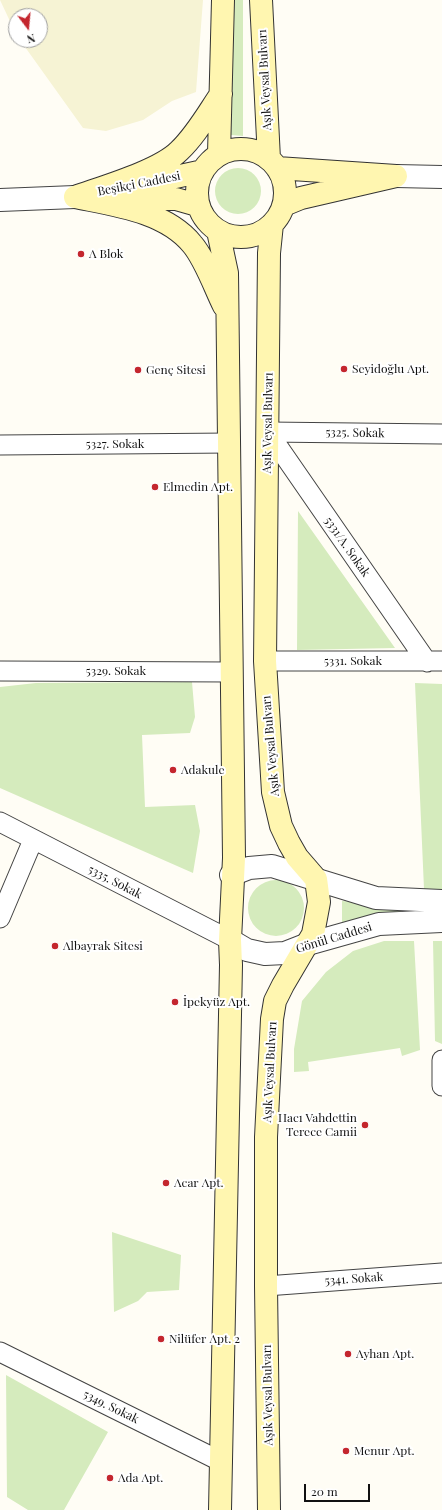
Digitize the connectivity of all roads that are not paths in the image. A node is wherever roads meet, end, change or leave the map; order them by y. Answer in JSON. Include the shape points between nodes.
{"nodes":[{"id":1,"x":223,"y":0,"type":"edge"},
{"id":2,"x":261,"y":0,"type":"edge"},
{"id":3,"x":221,"y":94,"type":"junction"},
{"id":4,"x":220,"y":154,"type":"junction"},
{"id":5,"x":273,"y":164,"type":"junction"},
{"id":6,"x":203,"y":171,"type":"junction"},
{"id":7,"x":396,"y":176,"type":"junction"},
{"id":8,"x":442,"y":177,"type":"edge"},
{"id":9,"x":75,"y":197,"type":"junction"},
{"id":10,"x":0,"y":200,"type":"edge"},
{"id":11,"x":197,"y":205,"type":"junction"},
{"id":12,"x":284,"y":205,"type":"junction"},
{"id":13,"x":272,"y":224,"type":"junction"},
{"id":14,"x":218,"y":232,"type":"junction"},
{"id":15,"x":228,"y":316,"type":"junction"},
{"id":16,"x":268,"y":432,"type":"junction"},
{"id":17,"x":442,"y":434,"type":"edge"},
{"id":18,"x":230,"y":443,"type":"junction"},
{"id":19,"x":0,"y":445,"type":"edge"},
{"id":20,"x":265,"y":661,"type":"junction"},
{"id":21,"x":434,"y":661,"type":"edge"},
{"id":22,"x":0,"y":671,"type":"edge"},
{"id":23,"x":231,"y":672,"type":"junction"},
{"id":24,"x":0,"y":822,"type":"edge"},
{"id":25,"x":33,"y":840,"type":"junction"},
{"id":26,"x":231,"y":875,"type":"junction"},
{"id":27,"x":316,"y":879,"type":"junction"},
{"id":28,"x":442,"y":901,"type":"edge"},
{"id":29,"x":0,"y":918,"type":"edge"},
{"id":30,"x":442,"y":921,"type":"edge"},
{"id":31,"x":230,"y":940,"type":"junction"},
{"id":32,"x":308,"y":944,"type":"junction"},
{"id":33,"x":442,"y":1060,"type":"edge"},
{"id":34,"x":442,"y":1086,"type":"edge"},
{"id":35,"x":442,"y":1274,"type":"edge"},
{"id":36,"x":266,"y":1286,"type":"junction"},
{"id":37,"x":0,"y":1352,"type":"edge"},
{"id":38,"x":222,"y":1462,"type":"junction"},
{"id":39,"x":220,"y":1510,"type":"edge"},
{"id":40,"x":269,"y":1510,"type":"edge"}],
"edges":[{"from":1,"to":3,"type":"main road"},
{"from":2,"to":5,"type":"main road","name":"Aşık Veysal Bulvarı"},
{"from":3,"to":4,"type":"main road"},
{"from":3,"to":9,"type":"main road","via":[[178,152],[149,170]]},
{"from":4,"to":5,"type":"main road","name":"Aşık Veysal Bulvarı","via":[[234,149],[248,149],[262,154]]},
{"from":4,"to":6,"type":"main road","name":"Aşık Veysal Bulvarı","via":[[208,163]]},
{"from":5,"to":7,"type":"main road"},
{"from":5,"to":12,"type":"main road","name":"Aşık Veysal Bulvarı","via":[[282,176],[285,190]]},
{"from":6,"to":9,"type":"main road","name":"Beşikçi Caddesi"},
{"from":6,"to":11,"type":"main road","name":"Aşık Veysal Bulvarı","via":[[199,176],[196,190]]},
{"from":7,"to":8,"type":"street"},
{"from":7,"to":12,"type":"main road","via":[[301,198]]},
{"from":9,"to":10,"type":"street","name":"Beşikçi Caddesi"},
{"from":9,"to":11,"type":"main road","name":"Beşikçi Caddesi","via":[[168,199]]},
{"from":9,"to":15,"type":"main road","via":[[164,220],[192,244]]},
{"from":11,"to":14,"type":"main road","name":"Aşık Veysal Bulvarı","via":[[203,218]]},
{"from":12,"to":13,"type":"main road","name":"Aşık Veysal Bulvarı","via":[[278,219]]},
{"from":13,"to":14,"type":"main road","name":"Aşık Veysal Bulvarı","via":[[254,236],[240,238]]},
{"from":13,"to":16,"type":"main road","name":"Aşık Veysal Bulvarı","via":[[269,253]]},
{"from":14,"to":15,"type":"main road","via":[[227,273]]},
{"from":15,"to":18,"type":"main road"},
{"from":16,"to":17,"type":"street","name":"5325. Sokak"},
{"from":16,"to":20,"type":"main road","name":"Aşık Veysal Bulvarı"},
{"from":16,"to":21,"type":"street","name":"5331/A. Sokak"},
{"from":18,"to":19,"type":"street","name":"5327. Sokak"},
{"from":18,"to":23,"type":"main road"},
{"from":20,"to":21,"type":"street","name":"5331. Sokak"},
{"from":20,"to":27,"type":"main road","name":"Aşık Veysal Bulvarı","via":[[273,792],[281,826],[289,843]]},
{"from":22,"to":23,"type":"street","name":"5329. Sokak"},
{"from":23,"to":26,"type":"main road","via":[[234,843]]},
{"from":24,"to":25,"type":"street","name":"5335. Sokak"},
{"from":25,"to":29,"type":"street"},
{"from":25,"to":31,"type":"street","name":"5335. Sokak"},
{"from":26,"to":27,"type":"street","via":[[249,868],[272,866]]},
{"from":26,"to":31,"type":"main road"},
{"from":27,"to":28,"type":"street","via":[[376,898]]},
{"from":27,"to":32,"type":"main road","name":"Aşık Veysal Bulvarı","via":[[319,902],[313,934]]},
{"from":30,"to":32,"type":"street","name":"Gönül Caddesi","via":[[379,924]]},
{"from":31,"to":32,"type":"street","name":"Gönül Caddesi","via":[[247,950],[265,954],[286,953]]},
{"from":31,"to":38,"type":"main road"},
{"from":32,"to":36,"type":"main road","name":"Aşık Veysal Bulvarı","via":[[275,1001],[272,1019],[266,1137]]},
{"from":33,"to":34,"type":"street"},
{"from":35,"to":36,"type":"street","name":"5341. Sokak"},
{"from":36,"to":40,"type":"main road","name":"Aşık Veysal Bulvarı"},
{"from":37,"to":38,"type":"street","name":"5349. Sokak"},
{"from":38,"to":39,"type":"main road"}]}
